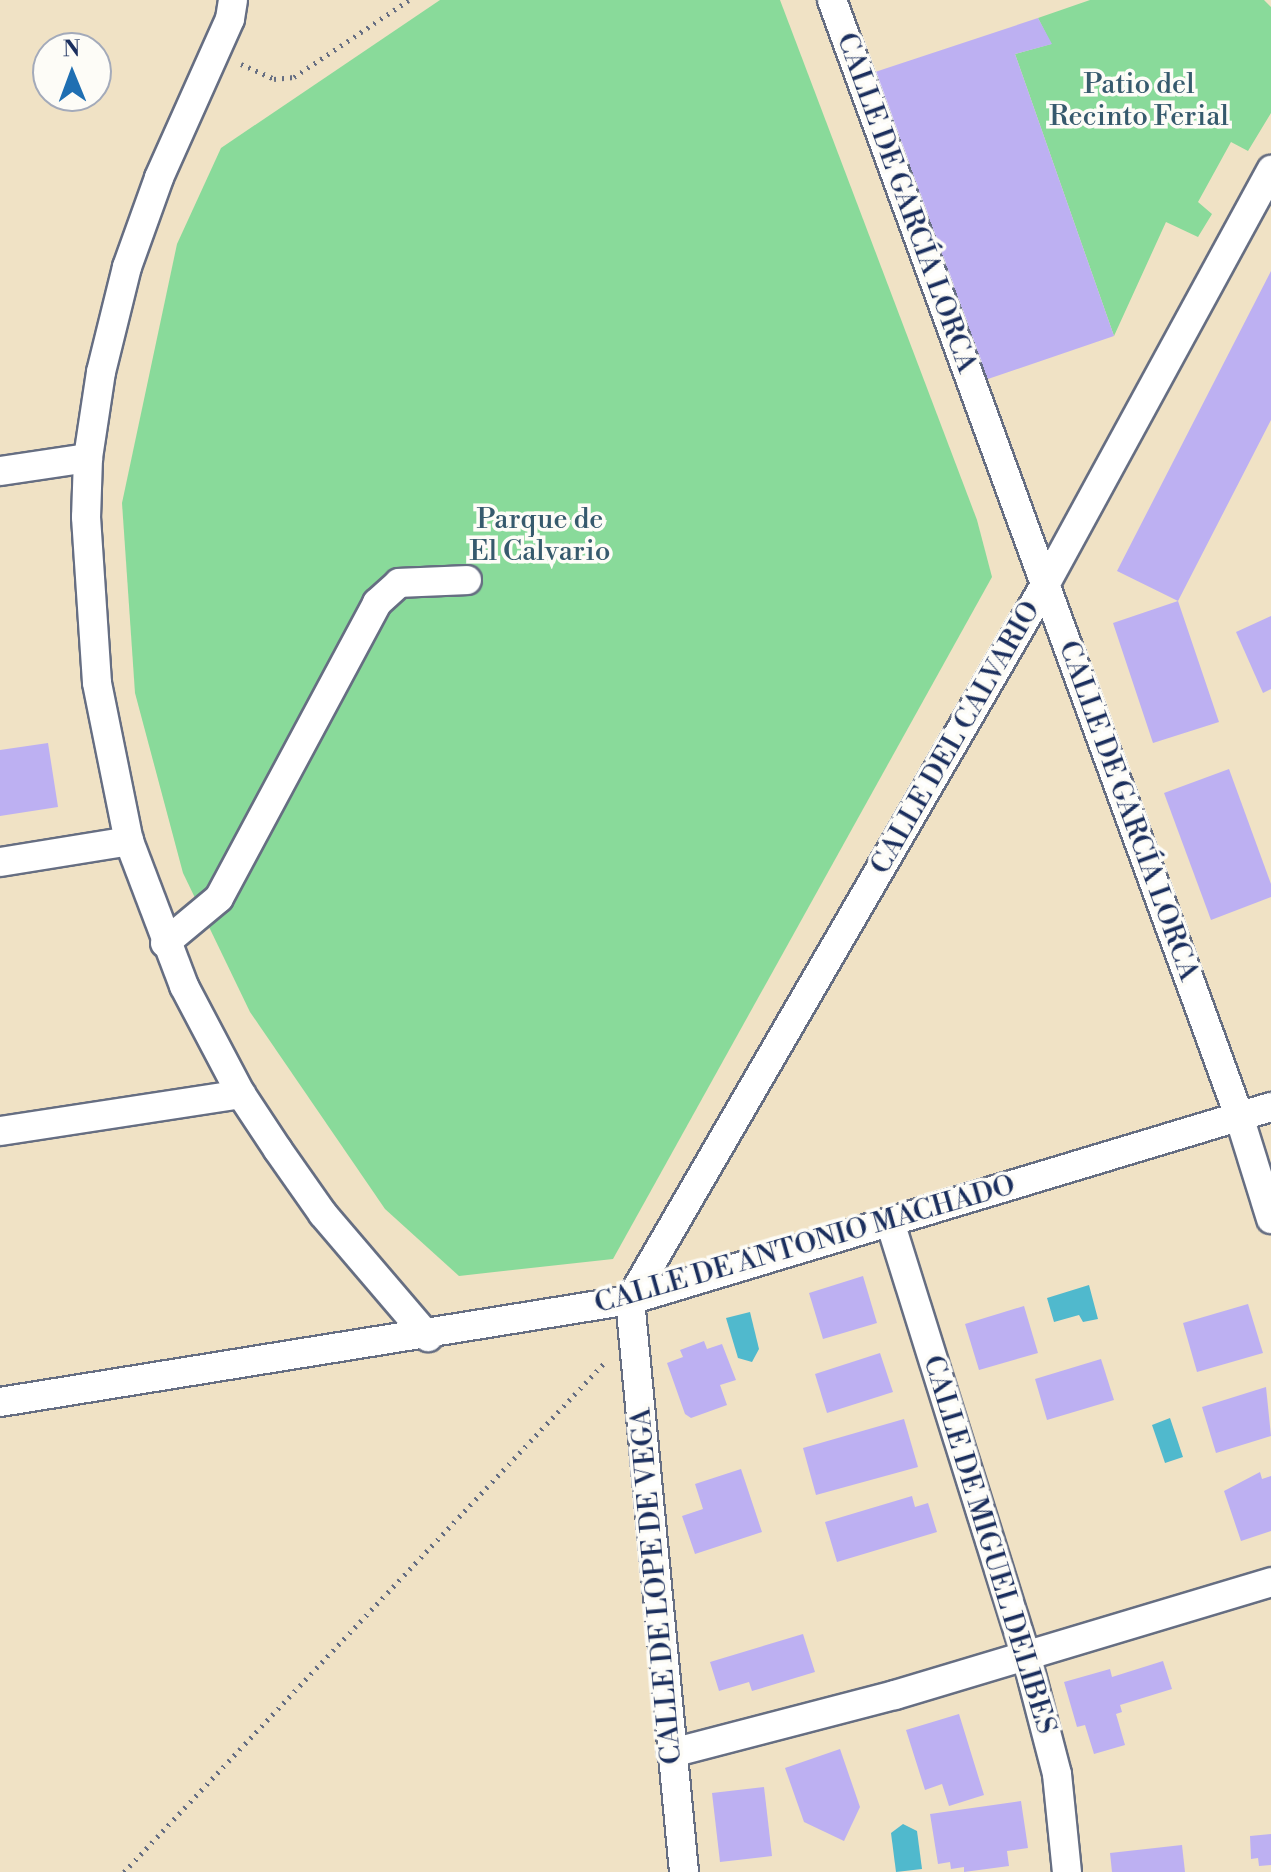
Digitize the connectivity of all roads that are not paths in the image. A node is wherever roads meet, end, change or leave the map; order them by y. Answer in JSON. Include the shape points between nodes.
{"nodes":[{"id":1,"x":233,"y":0,"type":"edge"},
{"id":2,"x":832,"y":0,"type":"edge"},
{"id":3,"x":1271,"y":170,"type":"edge"},
{"id":4,"x":88,"y":458,"type":"junction"},
{"id":5,"x":0,"y":471,"type":"edge"},
{"id":6,"x":467,"y":580,"type":"dead end"},
{"id":7,"x":1045,"y":585,"type":"junction"},
{"id":8,"x":129,"y":841,"type":"junction"},
{"id":9,"x":0,"y":862,"type":"edge"},
{"id":10,"x":165,"y":943,"type":"junction"},
{"id":11,"x":241,"y":1094,"type":"junction"},
{"id":12,"x":1271,"y":1107,"type":"edge"},
{"id":13,"x":1239,"y":1116,"type":"junction"},
{"id":14,"x":0,"y":1131,"type":"edge"},
{"id":15,"x":1271,"y":1219,"type":"edge"},
{"id":16,"x":890,"y":1222,"type":"junction"},
{"id":17,"x":630,"y":1300,"type":"junction"},
{"id":18,"x":428,"y":1337,"type":"junction"},
{"id":19,"x":0,"y":1402,"type":"edge"},
{"id":20,"x":1271,"y":1582,"type":"edge"},
{"id":21,"x":1026,"y":1655,"type":"junction"},
{"id":22,"x":672,"y":1753,"type":"junction"},
{"id":23,"x":684,"y":1872,"type":"edge"},
{"id":24,"x":1067,"y":1872,"type":"edge"}],
"edges":[{"from":1,"to":4,"type":"street","via":[[127,267],[101,372]]},
{"from":2,"to":7,"type":"street","name":"CALLE DE GARCÍA LORCA"},
{"from":3,"to":7,"type":"street","name":"CALLE DEL CALVARIO"},
{"from":4,"to":5,"type":"street"},
{"from":4,"to":8,"type":"street","via":[[88,597],[97,683]]},
{"from":6,"to":10,"type":"street","via":[[399,583],[377,603],[219,898]]},
{"from":7,"to":13,"type":"street","name":"CALLE DE GARCÍA LORCA"},
{"from":7,"to":17,"type":"street","name":"CALLE DEL CALVARIO"},
{"from":8,"to":9,"type":"street"},
{"from":8,"to":10,"type":"street"},
{"from":10,"to":11,"type":"street"},
{"from":11,"to":14,"type":"street"},
{"from":11,"to":18,"type":"street","via":[[323,1214]]},
{"from":12,"to":13,"type":"street","name":"CALLE DE ANTONIO MACHADO"},
{"from":13,"to":15,"type":"street","name":"CALLE DE GARCÍA LORCA"},
{"from":13,"to":16,"type":"street","name":"CALLE DE ANTONIO MACHADO"},
{"from":16,"to":17,"type":"street","name":"CALLE DE ANTONIO MACHADO"},
{"from":16,"to":21,"type":"street","name":"CALLE DE MIGUEL DELIBES"},
{"from":17,"to":18,"type":"street","name":"CALLE DE ANTONIO MACHADO"},
{"from":17,"to":22,"type":"street","name":"CALLE DE LOPE DE VEGA"},
{"from":18,"to":19,"type":"street","name":"CALLE DE ANTONIO MACHADO"},
{"from":20,"to":21,"type":"street"},
{"from":21,"to":22,"type":"street"},
{"from":21,"to":24,"type":"street","name":"CALLE DE MIGUEL DELIBES","via":[[1057,1774]]},
{"from":22,"to":23,"type":"street","name":"CALLE DE LOPE DE VEGA"}]}
